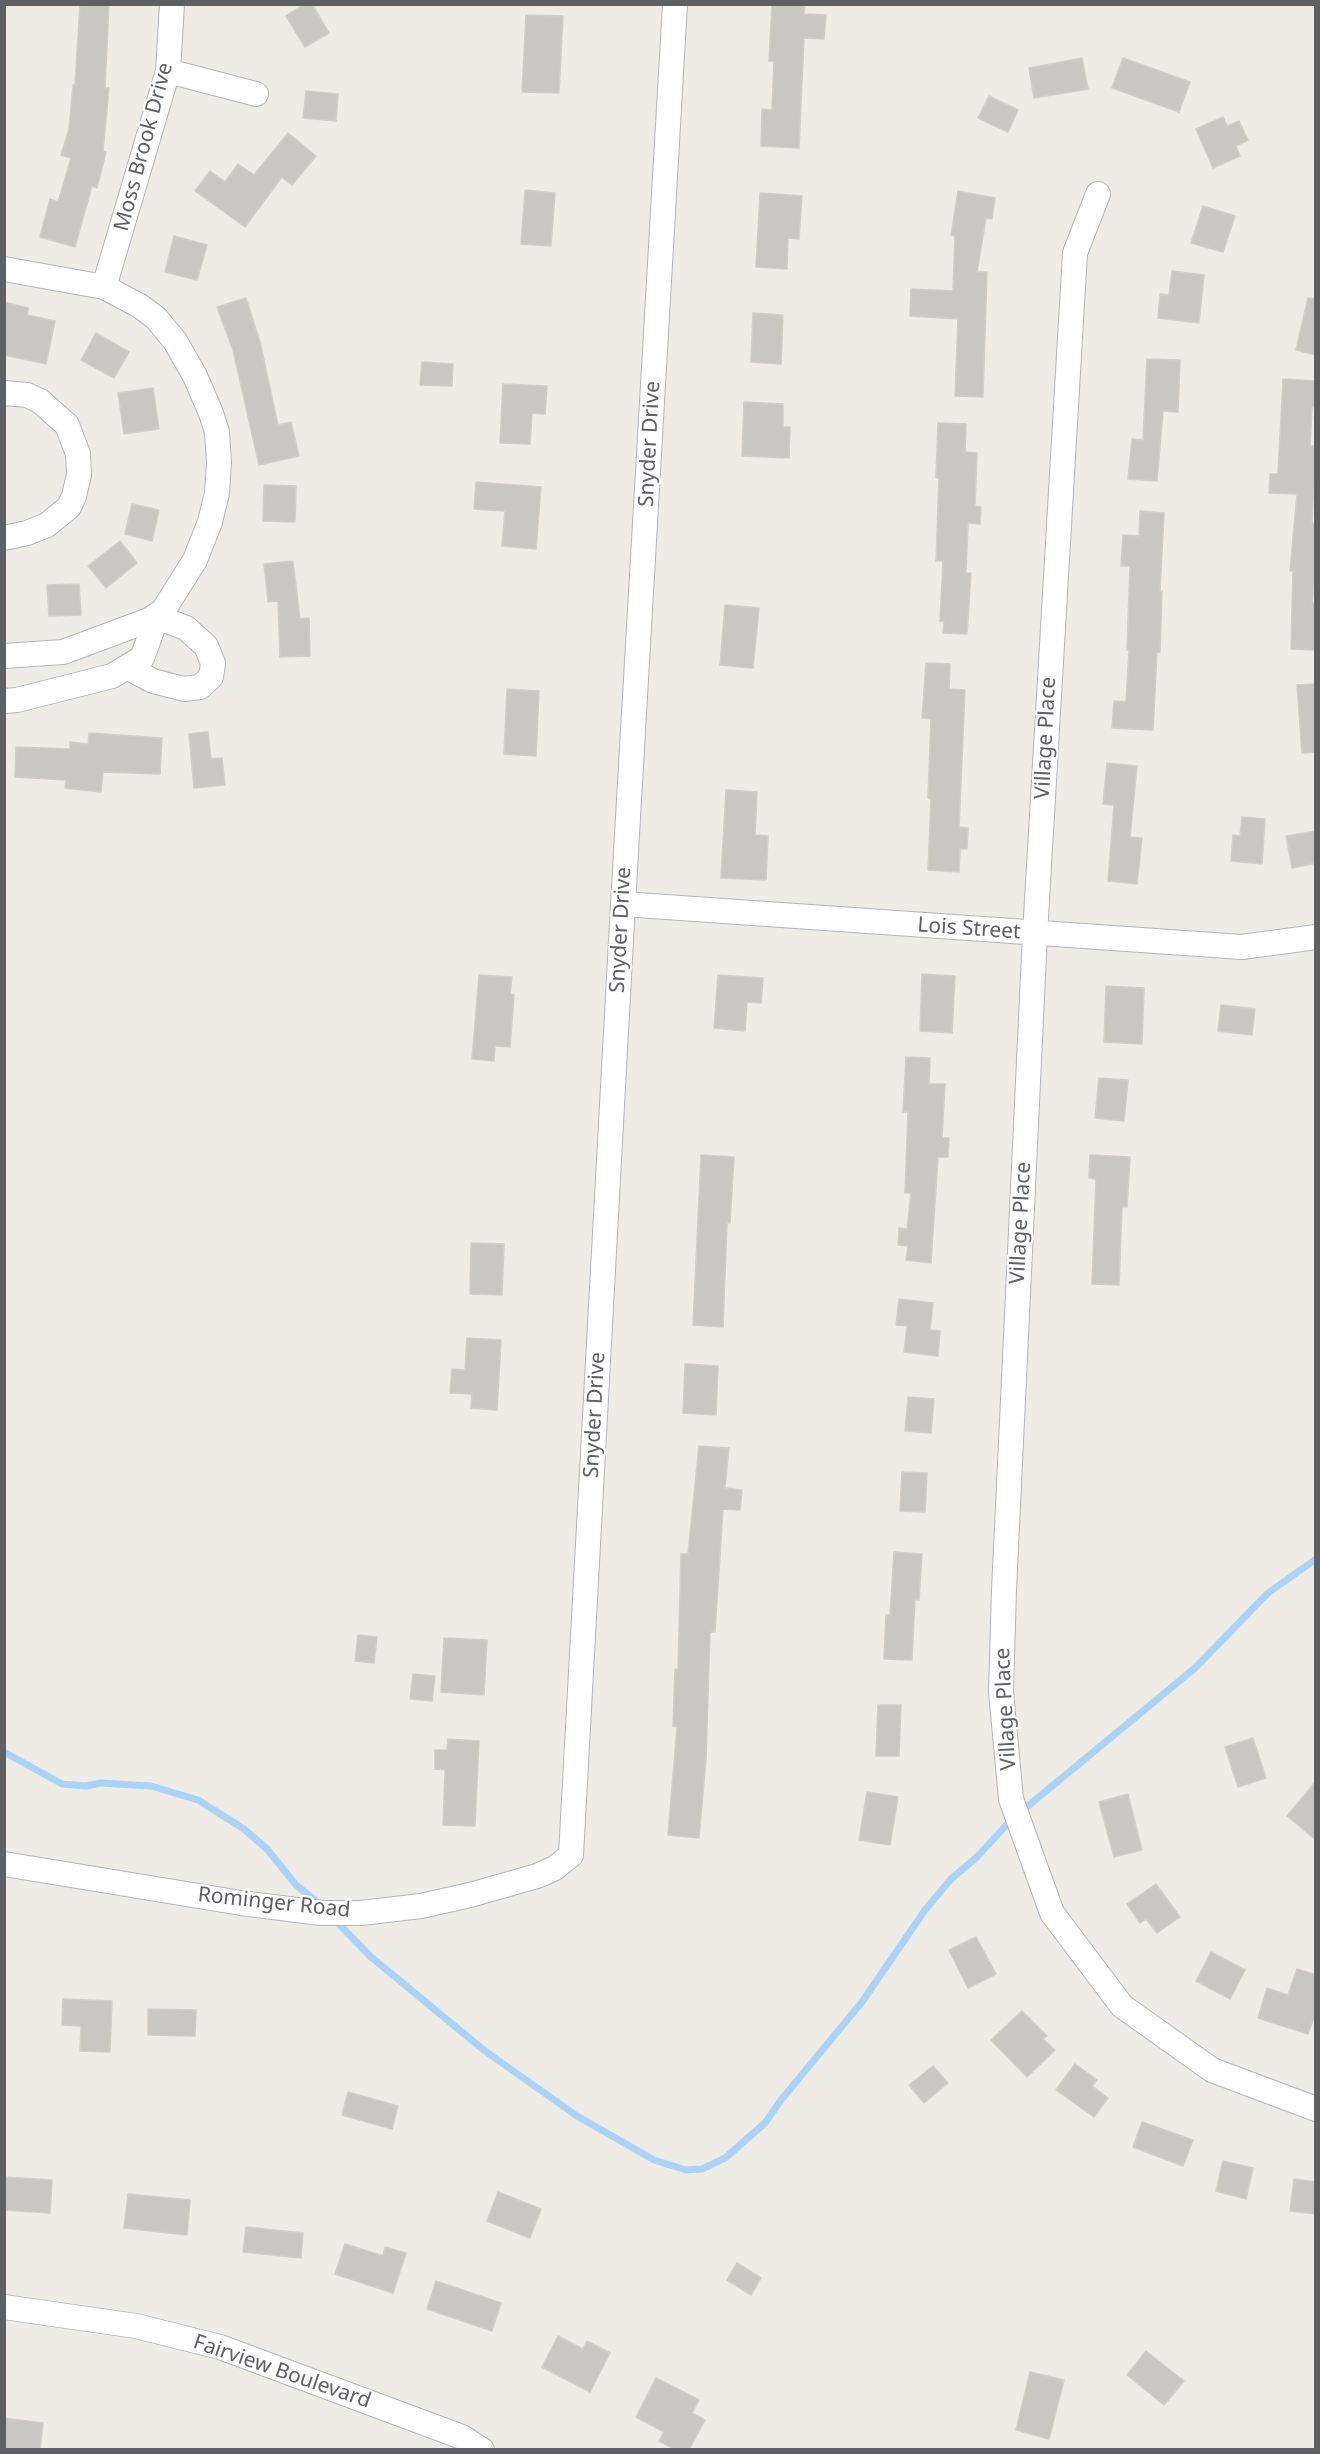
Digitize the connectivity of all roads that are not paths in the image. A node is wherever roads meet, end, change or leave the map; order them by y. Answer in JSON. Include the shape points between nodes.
{"nodes":[{"id":1,"x":171,"y":4,"type":"edge"},
{"id":2,"x":675,"y":4,"type":"edge"},
{"id":3,"x":168,"y":71,"type":"junction"},
{"id":4,"x":256,"y":94,"type":"dead end"},
{"id":5,"x":1098,"y":194,"type":"dead end"},
{"id":6,"x":4,"y":269,"type":"edge"},
{"id":7,"x":104,"y":287,"type":"junction"},
{"id":8,"x":4,"y":393,"type":"edge"},
{"id":9,"x":4,"y":538,"type":"edge"},
{"id":10,"x":157,"y":616,"type":"junction"},
{"id":11,"x":4,"y":656,"type":"edge"},
{"id":12,"x":127,"y":667,"type":"junction"},
{"id":13,"x":4,"y":701,"type":"edge"},
{"id":14,"x":622,"y":904,"type":"junction"},
{"id":15,"x":1035,"y":934,"type":"junction"},
{"id":16,"x":1316,"y":937,"type":"edge"},
{"id":17,"x":571,"y":1855,"type":"joint"},
{"id":18,"x":4,"y":1864,"type":"edge"},
{"id":19,"x":1316,"y":2109,"type":"edge"},
{"id":20,"x":4,"y":2307,"type":"edge"},
{"id":21,"x":482,"y":2450,"type":"edge"}],
"edges":[{"from":1,"to":3,"type":"street","name":"Moss Brook Drive"},
{"from":2,"to":14,"type":"street","name":"Snyder Drive"},
{"from":3,"to":4,"type":"street"},
{"from":3,"to":7,"type":"street","name":"Moss Brook Drive"},
{"from":5,"to":15,"type":"street","name":"Village Place","via":[[1076,253]]},
{"from":6,"to":7,"type":"street"},
{"from":7,"to":10,"type":"street","via":[[156,318],[175,341],[195,376],[217,432],[218,493],[210,522],[195,560],[175,595]]},
{"from":8,"to":9,"type":"street","via":[[27,395],[40,401],[67,424],[78,454],[79,476],[69,507],[46,525]]},
{"from":10,"to":11,"type":"street","via":[[63,652]]},
{"from":10,"to":12,"type":"street","via":[[142,658]]},
{"from":10,"to":12,"type":"street","via":[[186,628],[206,646],[213,663],[211,677],[200,687],[184,689],[153,681]]},
{"from":12,"to":13,"type":"street","via":[[112,676]]},
{"from":14,"to":15,"type":"street","name":"Lois Street"},
{"from":14,"to":17,"type":"street","name":"Snyder Drive"},
{"from":15,"to":16,"type":"street","name":"Lois Street","via":[[1242,946]]},
{"from":15,"to":19,"type":"street","name":"Village Place","via":[[1001,1692],[1011,1799],[1052,1913],[1122,2006],[1212,2070]]},
{"from":17,"to":18,"type":"street","name":"Rominger Road","via":[[537,1876],[470,1895],[361,1913],[321,1913],[242,1903]]},
{"from":20,"to":21,"type":"street","name":"Fairview Boulevard","via":[[136,2326],[220,2347],[462,2437]]}]}
